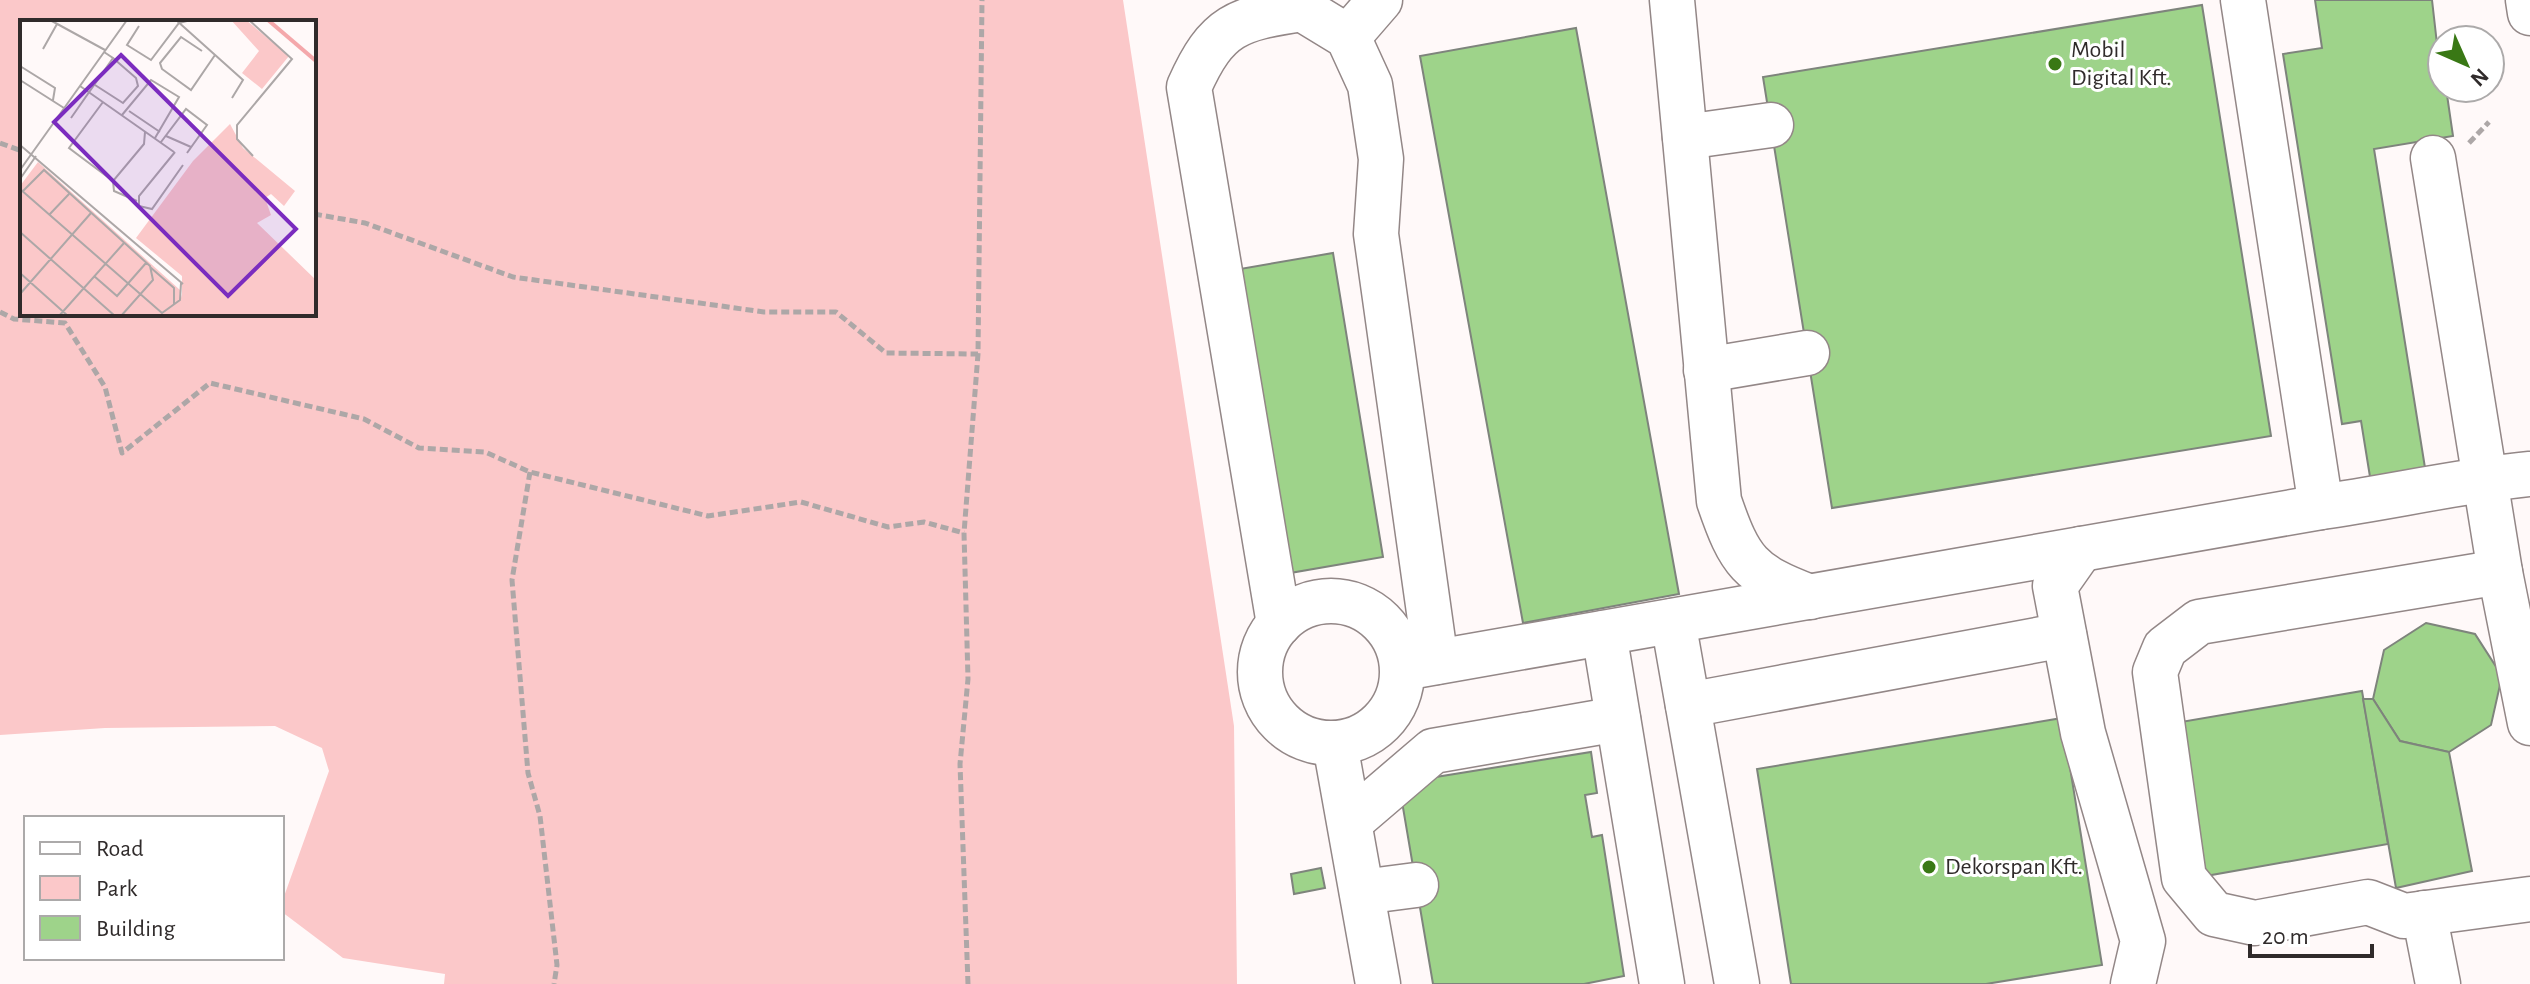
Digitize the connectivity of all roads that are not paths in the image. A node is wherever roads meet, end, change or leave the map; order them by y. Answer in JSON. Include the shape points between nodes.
{"nodes":[{"id":1,"x":1380,"y":0,"type":"edge"},
{"id":2,"x":1672,"y":0,"type":"edge"},
{"id":3,"x":2243,"y":0,"type":"edge"},
{"id":4,"x":2528,"y":0,"type":"edge"},
{"id":5,"x":2530,"y":13,"type":"edge"},
{"id":6,"x":1348,"y":37,"type":"junction"},
{"id":7,"x":1771,"y":125,"type":"dead end"},
{"id":8,"x":1685,"y":137,"type":"junction"},
{"id":9,"x":2433,"y":158,"type":"dead end"},
{"id":10,"x":1807,"y":353,"type":"dead end"},
{"id":11,"x":1706,"y":370,"type":"junction"},
{"id":12,"x":2530,"y":474,"type":"edge"},
{"id":13,"x":2485,"y":478,"type":"junction"},
{"id":14,"x":2321,"y":507,"type":"junction"},
{"id":15,"x":2081,"y":549,"type":"junction"},
{"id":16,"x":2500,"y":572,"type":"junction"},
{"id":17,"x":1810,"y":597,"type":"junction"},
{"id":18,"x":1673,"y":621,"type":"junction"},
{"id":19,"x":1279,"y":624,"type":"junction"},
{"id":20,"x":1604,"y":633,"type":"junction"},
{"id":21,"x":2064,"y":635,"type":"junction"},
{"id":22,"x":1419,"y":665,"type":"junction"},
{"id":23,"x":1688,"y":705,"type":"junction"},
{"id":24,"x":1618,"y":719,"type":"junction"},
{"id":25,"x":2530,"y":723,"type":"edge"},
{"id":26,"x":1335,"y":744,"type":"junction"},
{"id":27,"x":1350,"y":822,"type":"junction"},
{"id":28,"x":1416,"y":885,"type":"dead end"},
{"id":29,"x":1362,"y":892,"type":"junction"},
{"id":30,"x":2530,"y":899,"type":"edge"},
{"id":31,"x":2424,"y":913,"type":"junction"},
{"id":32,"x":1378,"y":984,"type":"edge"},
{"id":33,"x":1662,"y":984,"type":"edge"},
{"id":34,"x":1737,"y":984,"type":"edge"},
{"id":35,"x":2133,"y":984,"type":"edge"},
{"id":36,"x":2438,"y":984,"type":"edge"}],
"edges":[{"from":1,"to":6,"type":"main road"},
{"from":2,"to":8,"type":"main road"},
{"from":3,"to":14,"type":"main road"},
{"from":4,"to":5,"type":"main road"},
{"from":6,"to":19,"type":"main road","via":[[1302,9],[1248,17],[1206,48],[1189,87]]},
{"from":6,"to":22,"type":"main road","via":[[1370,85],[1379,144],[1376,234]]},
{"from":7,"to":8,"type":"main road"},
{"from":8,"to":11,"type":"main road"},
{"from":9,"to":13,"type":"main road"},
{"from":10,"to":11,"type":"main road"},
{"from":11,"to":17,"type":"main road","via":[[1719,501],[1735,547],[1768,581]]},
{"from":12,"to":13,"type":"main road"},
{"from":13,"to":14,"type":"main road"},
{"from":13,"to":16,"type":"main road"},
{"from":14,"to":15,"type":"main road"},
{"from":15,"to":17,"type":"main road"},
{"from":15,"to":21,"type":"main road","via":[[2055,586]]},
{"from":16,"to":25,"type":"main road"},
{"from":16,"to":31,"type":"main road","via":[[2199,622],[2165,648],[2155,672],[2184,878],[2214,914],[2255,923],[2368,902],[2404,916]]},
{"from":17,"to":18,"type":"main road"},
{"from":18,"to":20,"type":"main road"},
{"from":18,"to":23,"type":"main road"},
{"from":19,"to":22,"type":"main road","via":[[1320,602],[1344,602],[1385,625]]},
{"from":19,"to":26,"type":"main road","via":[[1265,644],[1260,668],[1273,714],[1290,731]]},
{"from":20,"to":22,"type":"main road"},
{"from":20,"to":24,"type":"main road"},
{"from":21,"to":23,"type":"main road"},
{"from":21,"to":35,"type":"main road","via":[[2083,733],[2143,941]]},
{"from":22,"to":26,"type":"main road","via":[[1384,719],[1357,739]]},
{"from":23,"to":34,"type":"main road"},
{"from":24,"to":27,"type":"main road","via":[[1433,751]]},
{"from":24,"to":33,"type":"main road"},
{"from":26,"to":27,"type":"main road"},
{"from":27,"to":29,"type":"main road"},
{"from":28,"to":29,"type":"main road"},
{"from":29,"to":32,"type":"main road"},
{"from":30,"to":31,"type":"main road"},
{"from":31,"to":36,"type":"main road"}]}
